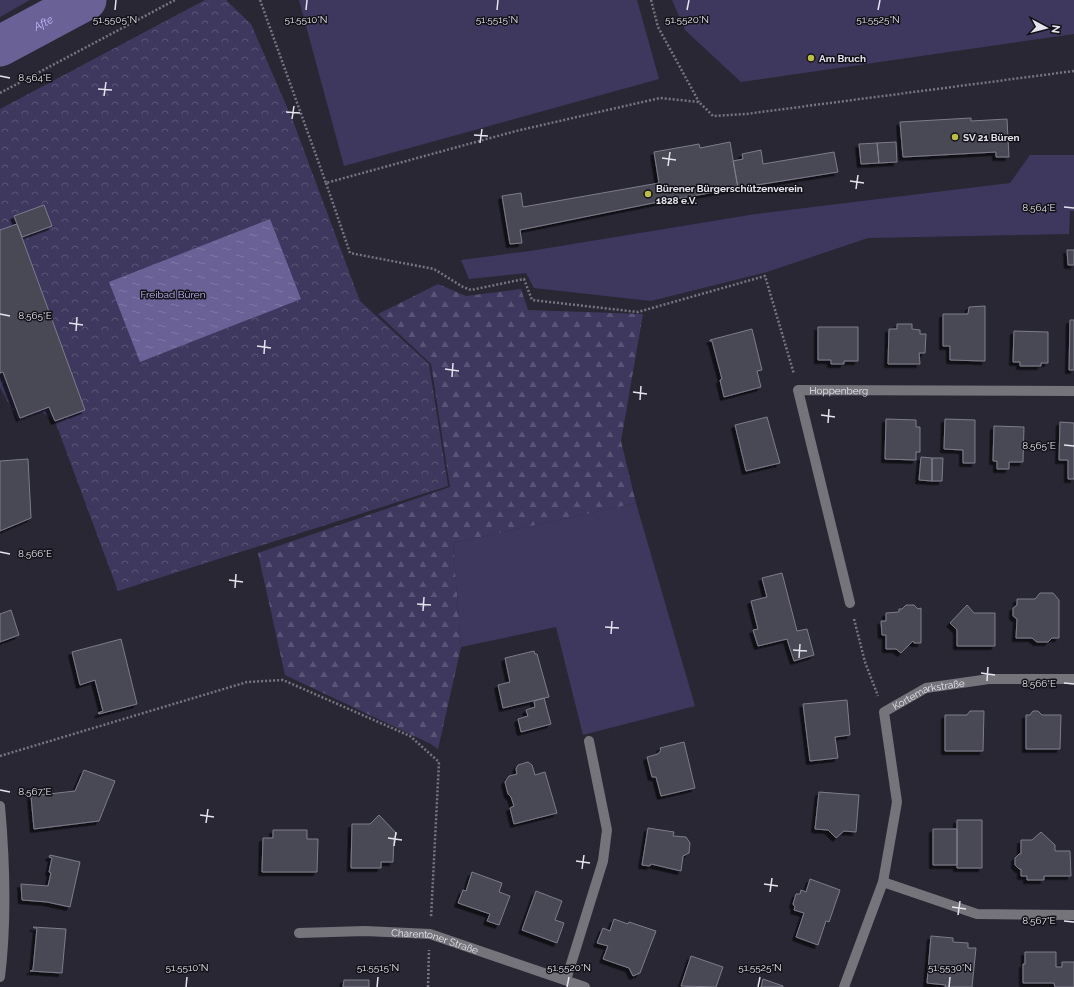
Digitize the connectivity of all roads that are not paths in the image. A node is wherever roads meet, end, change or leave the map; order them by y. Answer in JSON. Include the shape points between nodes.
{"nodes":[{"id":1,"x":1074,"y":391,"type":"edge"},
{"id":2,"x":850,"y":603,"type":"road end"},
{"id":3,"x":1074,"y":679,"type":"edge"},
{"id":4,"x":589,"y":741,"type":"dead end"},
{"id":5,"x":0,"y":806,"type":"edge"},
{"id":6,"x":883,"y":882,"type":"junction"},
{"id":7,"x":1074,"y":915,"type":"edge"},
{"id":8,"x":299,"y":933,"type":"dead end"},
{"id":9,"x":0,"y":977,"type":"edge"},
{"id":10,"x":566,"y":980,"type":"junction"},
{"id":11,"x":585,"y":987,"type":"edge"},
{"id":12,"x":844,"y":987,"type":"edge"}],
"edges":[{"from":1,"to":2,"type":"street","name":"Hoppenberg","via":[[798,390]]},
{"from":3,"to":6,"type":"street","name":"Kortemarkstraße","via":[[989,679],[926,688],[884,712],[897,802]]},
{"from":4,"to":10,"type":"street","via":[[607,830],[603,862]]},
{"from":5,"to":9,"type":"street","via":[[4,852],[4,946]]},
{"from":6,"to":7,"type":"street","via":[[977,914]]},
{"from":6,"to":12,"type":"street","name":"Kortemarkstraße"},
{"from":8,"to":10,"type":"street","name":"Charentoner Straße","via":[[365,931],[430,934]]},
{"from":10,"to":11,"type":"street","name":"Charentoner Straße"}]}
